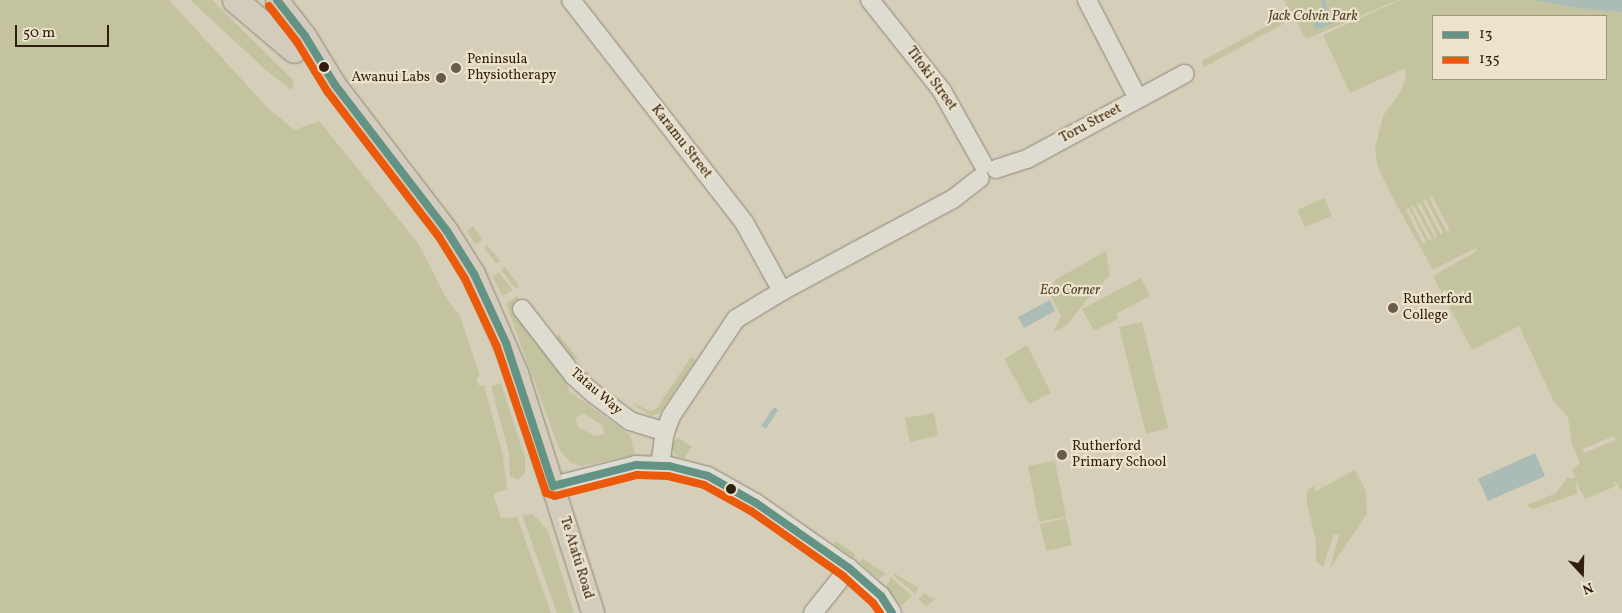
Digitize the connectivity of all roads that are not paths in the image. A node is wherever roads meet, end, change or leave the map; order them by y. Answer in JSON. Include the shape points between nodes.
{"nodes":[{"id":1,"x":235,"y":0,"type":"edge"},
{"id":2,"x":254,"y":0,"type":"edge"},
{"id":3,"x":571,"y":0,"type":"edge"},
{"id":4,"x":870,"y":0,"type":"edge"},
{"id":5,"x":1087,"y":0,"type":"edge"},
{"id":6,"x":281,"y":2,"type":"edge"},
{"id":7,"x":294,"y":50,"type":"junction"},
{"id":8,"x":1184,"y":74,"type":"dead end"},
{"id":9,"x":335,"y":85,"type":"junction"},
{"id":10,"x":1138,"y":99,"type":"junction"},
{"id":11,"x":986,"y":170,"type":"junction"},
{"id":12,"x":782,"y":291,"type":"junction"},
{"id":13,"x":522,"y":309,"type":"dead end"},
{"id":14,"x":664,"y":432,"type":"junction"},
{"id":15,"x":660,"y":466,"type":"junction"},
{"id":16,"x":554,"y":486,"type":"junction"},
{"id":17,"x":849,"y":568,"type":"junction"},
{"id":18,"x":593,"y":613,"type":"edge"},
{"id":19,"x":813,"y":613,"type":"edge"},
{"id":20,"x":892,"y":613,"type":"edge"}],
"edges":[{"from":1,"to":7,"type":"highway"},
{"from":2,"to":7,"type":"main road","name":"Te Atatū Road"},
{"from":3,"to":12,"type":"street","name":"Karamu Street","via":[[744,222]]},
{"from":4,"to":11,"type":"street","name":"Titoki Street","via":[[942,91]]},
{"from":5,"to":10,"type":"street"},
{"from":6,"to":9,"type":"main road","name":"Te Atatū Road"},
{"from":7,"to":9,"type":"main road","name":"Te Atatū Road"},
{"from":8,"to":10,"type":"street","name":"Toru Street"},
{"from":9,"to":16,"type":"main road","name":"Te Atatū Road","via":[[447,231],[474,274],[506,343]]},
{"from":10,"to":11,"type":"street","name":"Toru Street","via":[[1027,159]]},
{"from":11,"to":12,"type":"street","name":"Toru Street","via":[[953,199]]},
{"from":12,"to":14,"type":"street","name":"Toru Street","via":[[745,312],[730,326]]},
{"from":13,"to":14,"type":"street","name":"Tatau Way","via":[[574,376],[594,394],[630,421]]},
{"from":14,"to":15,"type":"street","name":"Toru Street"},
{"from":15,"to":16,"type":"street","via":[[636,465]]},
{"from":15,"to":17,"type":"street","via":[[694,471],[722,482]]},
{"from":16,"to":18,"type":"main road","name":"Te Atatū Road"},
{"from":17,"to":19,"type":"street"},
{"from":17,"to":20,"type":"street","via":[[872,587]]}]}
